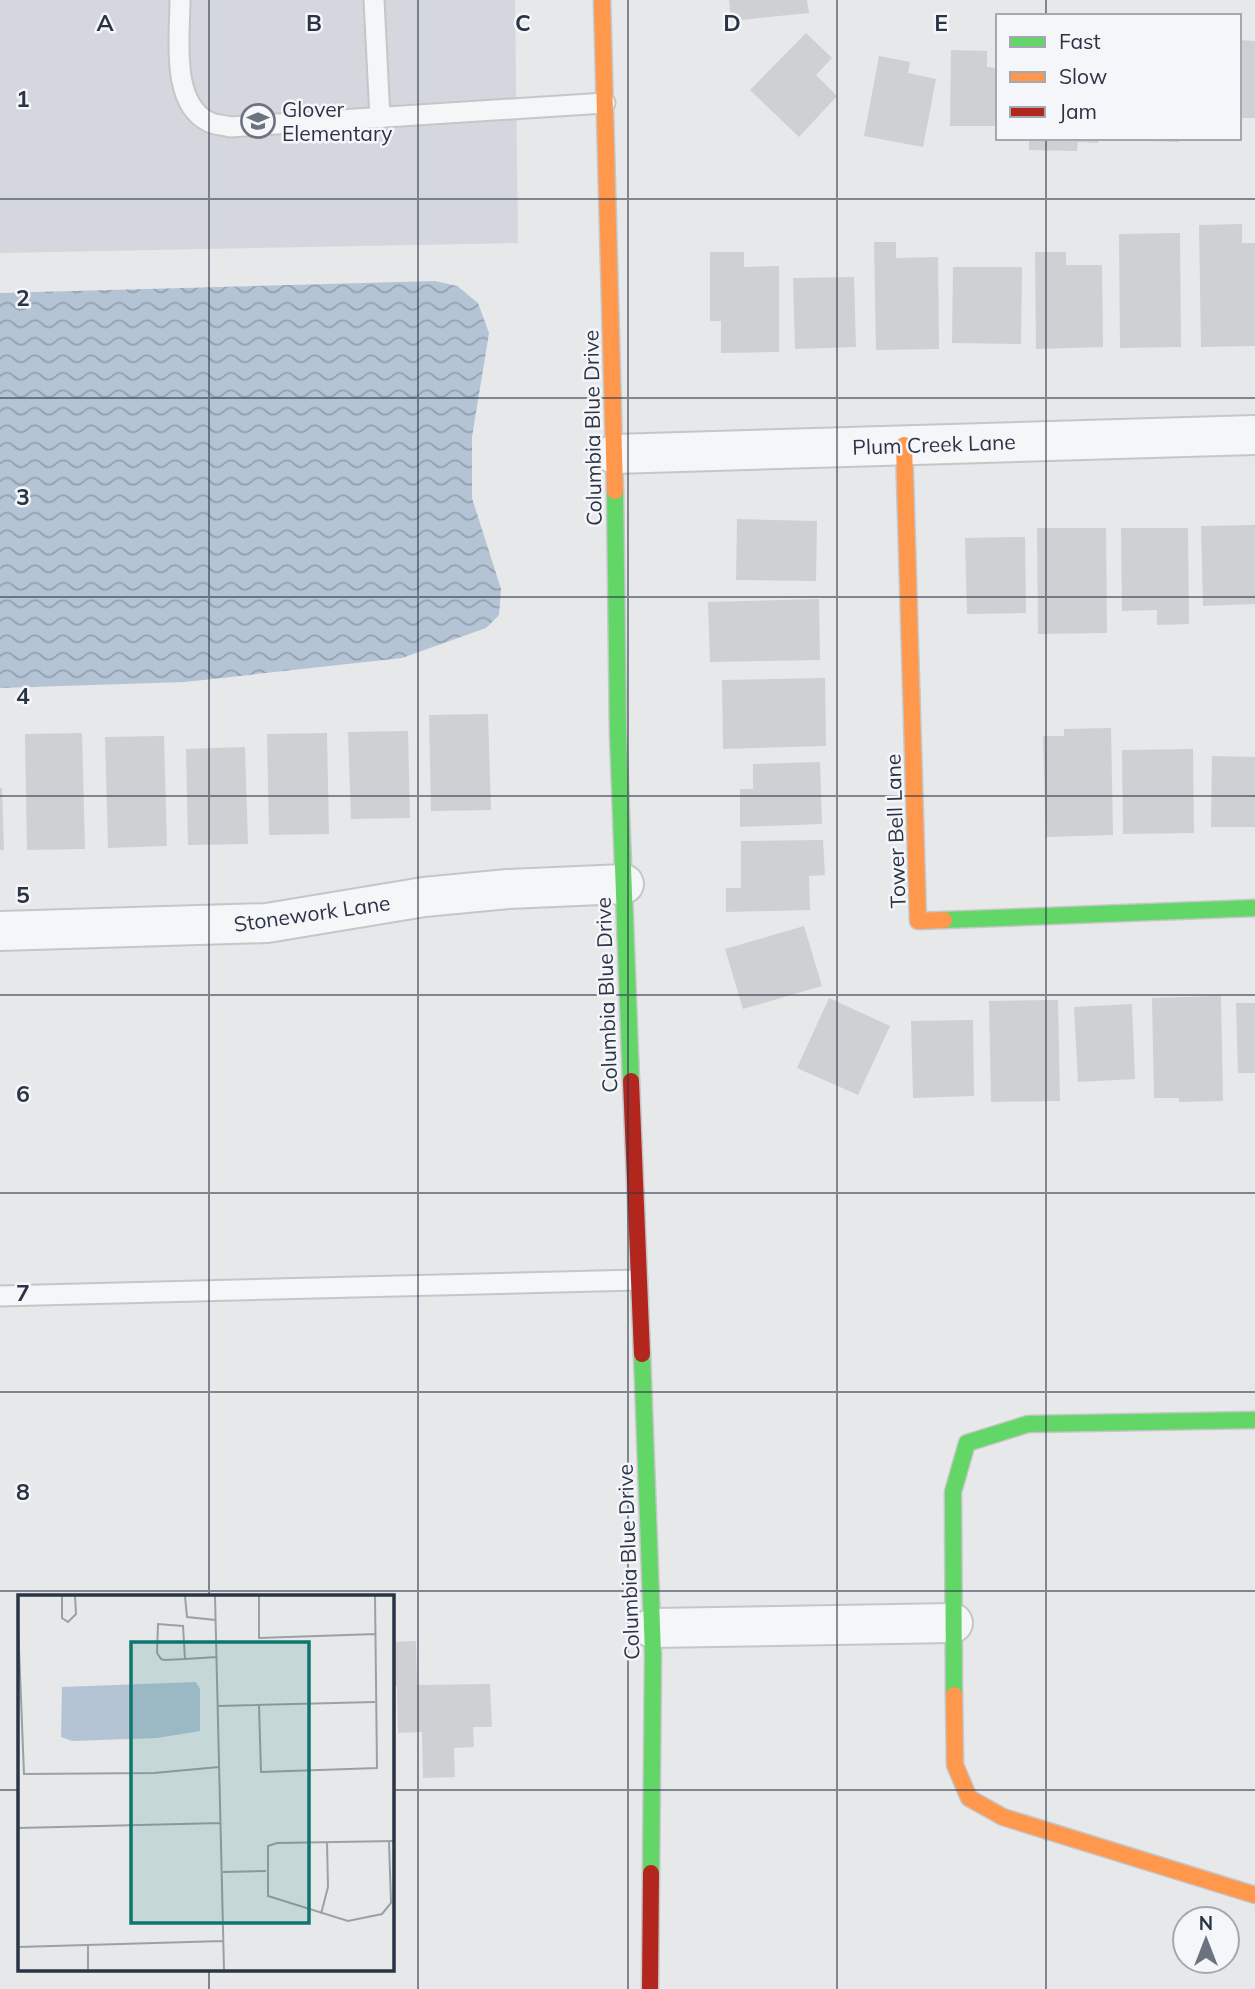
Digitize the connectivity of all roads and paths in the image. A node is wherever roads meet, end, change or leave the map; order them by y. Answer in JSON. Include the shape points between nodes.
{"nodes":[{"id":1,"x":180,"y":0,"type":"edge"},
{"id":2,"x":374,"y":0,"type":"edge"},
{"id":3,"x":602,"y":0,"type":"edge"},
{"id":4,"x":605,"y":103,"type":"junction"},
{"id":5,"x":380,"y":118,"type":"junction"},
{"id":6,"x":1255,"y":435,"type":"edge"},
{"id":7,"x":904,"y":445,"type":"junction"},
{"id":8,"x":614,"y":454,"type":"junction"},
{"id":9,"x":624,"y":884,"type":"junction"},
{"id":10,"x":1255,"y":908,"type":"edge"},
{"id":11,"x":0,"y":931,"type":"edge"},
{"id":12,"x":637,"y":1280,"type":"junction"},
{"id":13,"x":0,"y":1296,"type":"edge"},
{"id":14,"x":1255,"y":1420,"type":"edge"},
{"id":15,"x":953,"y":1623,"type":"junction"},
{"id":16,"x":652,"y":1628,"type":"junction"},
{"id":17,"x":1255,"y":1895,"type":"edge"},
{"id":18,"x":650,"y":1989,"type":"edge"}],
"edges":[{"from":1,"to":5,"type":"lane","via":[[183,88],[194,111],[210,122],[230,127]]},
{"from":2,"to":5,"type":"lane"},
{"from":3,"to":4,"type":"street","name":"Columbia Blue Drive"},
{"from":4,"to":5,"type":"lane"},
{"from":4,"to":8,"type":"street","name":"Columbia Blue Drive"},
{"from":6,"to":7,"type":"street","name":"Plum Creek Lane"},
{"from":7,"to":8,"type":"street","name":"Plum Creek Lane"},
{"from":7,"to":10,"type":"street","name":"Tower Bell Lane","via":[[919,921]]},
{"from":8,"to":9,"type":"street","name":"Columbia Blue Drive"},
{"from":9,"to":11,"type":"street","name":"Stonework Lane","via":[[424,897],[267,923]]},
{"from":9,"to":12,"type":"street","name":"Columbia Blue Drive"},
{"from":12,"to":13,"type":"lane"},
{"from":12,"to":16,"type":"street","name":"Columbia Blue Drive"},
{"from":14,"to":15,"type":"street","via":[[1028,1424],[967,1443],[953,1492]]},
{"from":15,"to":16,"type":"street"},
{"from":15,"to":17,"type":"street","via":[[955,1765],[969,1798],[1003,1817]]},
{"from":16,"to":18,"type":"street","name":"Columbia Blue Drive"}]}
